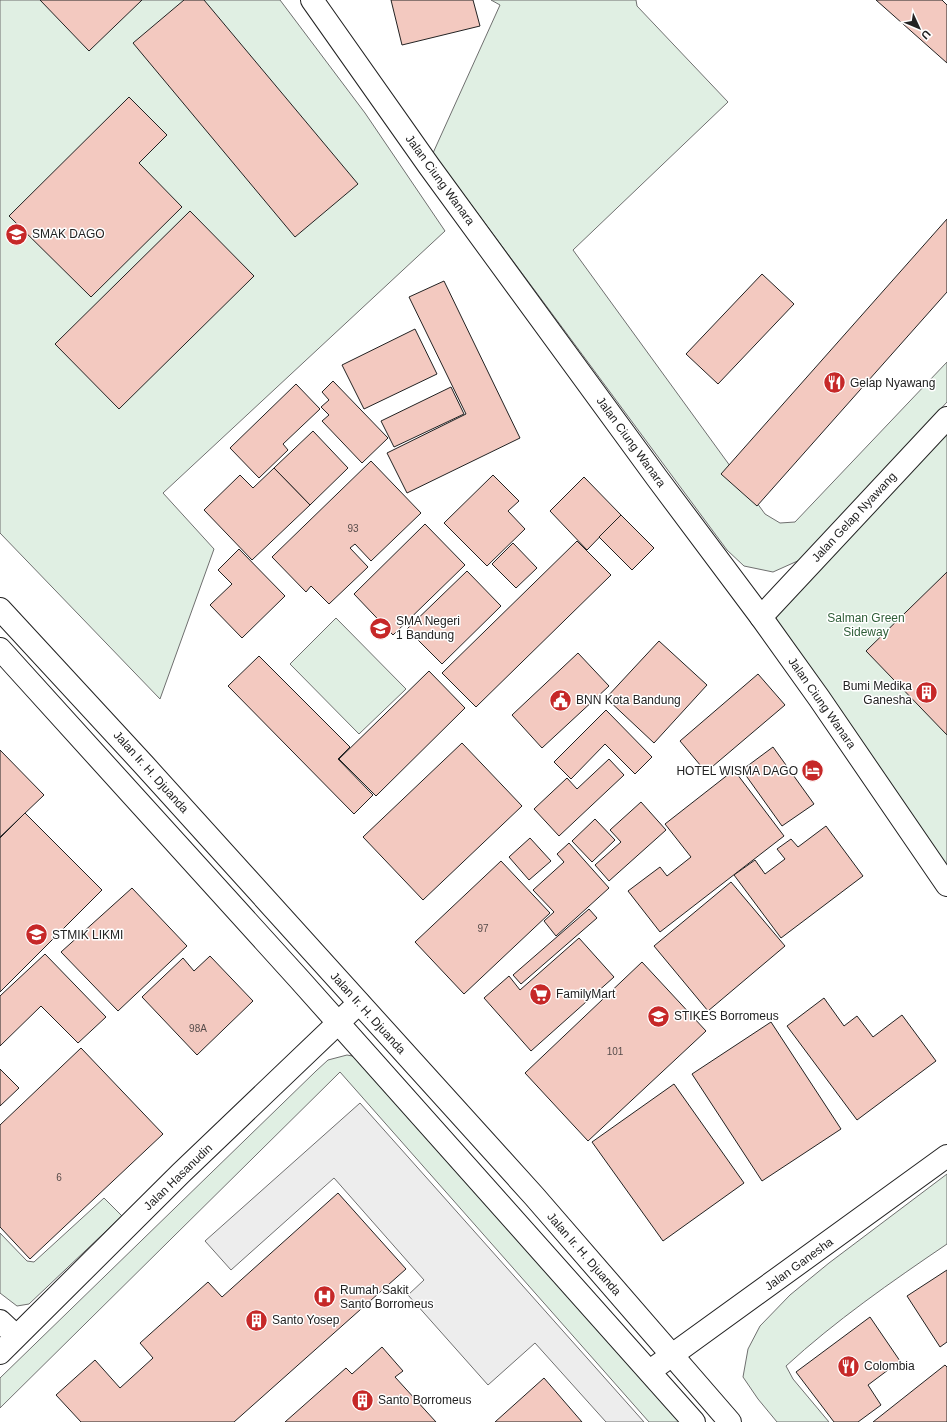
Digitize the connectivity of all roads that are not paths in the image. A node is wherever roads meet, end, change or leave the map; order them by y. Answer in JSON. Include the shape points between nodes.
{"nodes":[{"id":1,"x":312,"y":0,"type":"edge"},
{"id":2,"x":947,"y":418,"type":"edge"},
{"id":3,"x":0,"y":608,"type":"edge"},
{"id":4,"x":761,"y":617,"type":"junction"},
{"id":5,"x":0,"y":649,"type":"edge"},
{"id":6,"x":947,"y":885,"type":"edge"},
{"id":7,"x":359,"y":1003,"type":"junction"},
{"id":8,"x":338,"y":1023,"type":"junction"},
{"id":9,"x":947,"y":1156,"type":"edge"},
{"id":10,"x":0,"y":1321,"type":"edge"},
{"id":11,"x":16,"y":1336,"type":"junction"},
{"id":12,"x":0,"y":1353,"type":"edge"},
{"id":13,"x":672,"y":1354,"type":"junction"},
{"id":14,"x":650,"y":1371,"type":"junction"},
{"id":15,"x":694,"y":1422,"type":"edge"},
{"id":16,"x":730,"y":1422,"type":"edge"}],
"edges":[{"from":1,"to":4,"type":"street","name":"Jalan Ciung Wanara","via":[[438,179]]},
{"from":2,"to":4,"type":"street","name":"Jalan Gelap Nyawang"},
{"from":3,"to":7,"type":"street","name":"Jalan Ir. H. Djuanda"},
{"from":4,"to":6,"type":"street","name":"Jalan Ciung Wanara"},
{"from":5,"to":8,"type":"street"},
{"from":7,"to":8,"type":"street","name":"Jalan Hasanudin"},
{"from":7,"to":13,"type":"street","name":"Jalan Ir. H. Djuanda","via":[[534,1196]]},
{"from":8,"to":11,"type":"street","name":"Jalan Hasanudin"},
{"from":8,"to":14,"type":"street"},
{"from":9,"to":13,"type":"street","name":"Jalan Ganesha"},
{"from":10,"to":11,"type":"street"},
{"from":11,"to":12,"type":"street","name":"Jalan Hasanudin"},
{"from":13,"to":14,"type":"street","name":"Jalan Ganesha"},
{"from":13,"to":16,"type":"street","name":"Jalan Ir. H. Djuanda"},
{"from":14,"to":15,"type":"street"}]}
